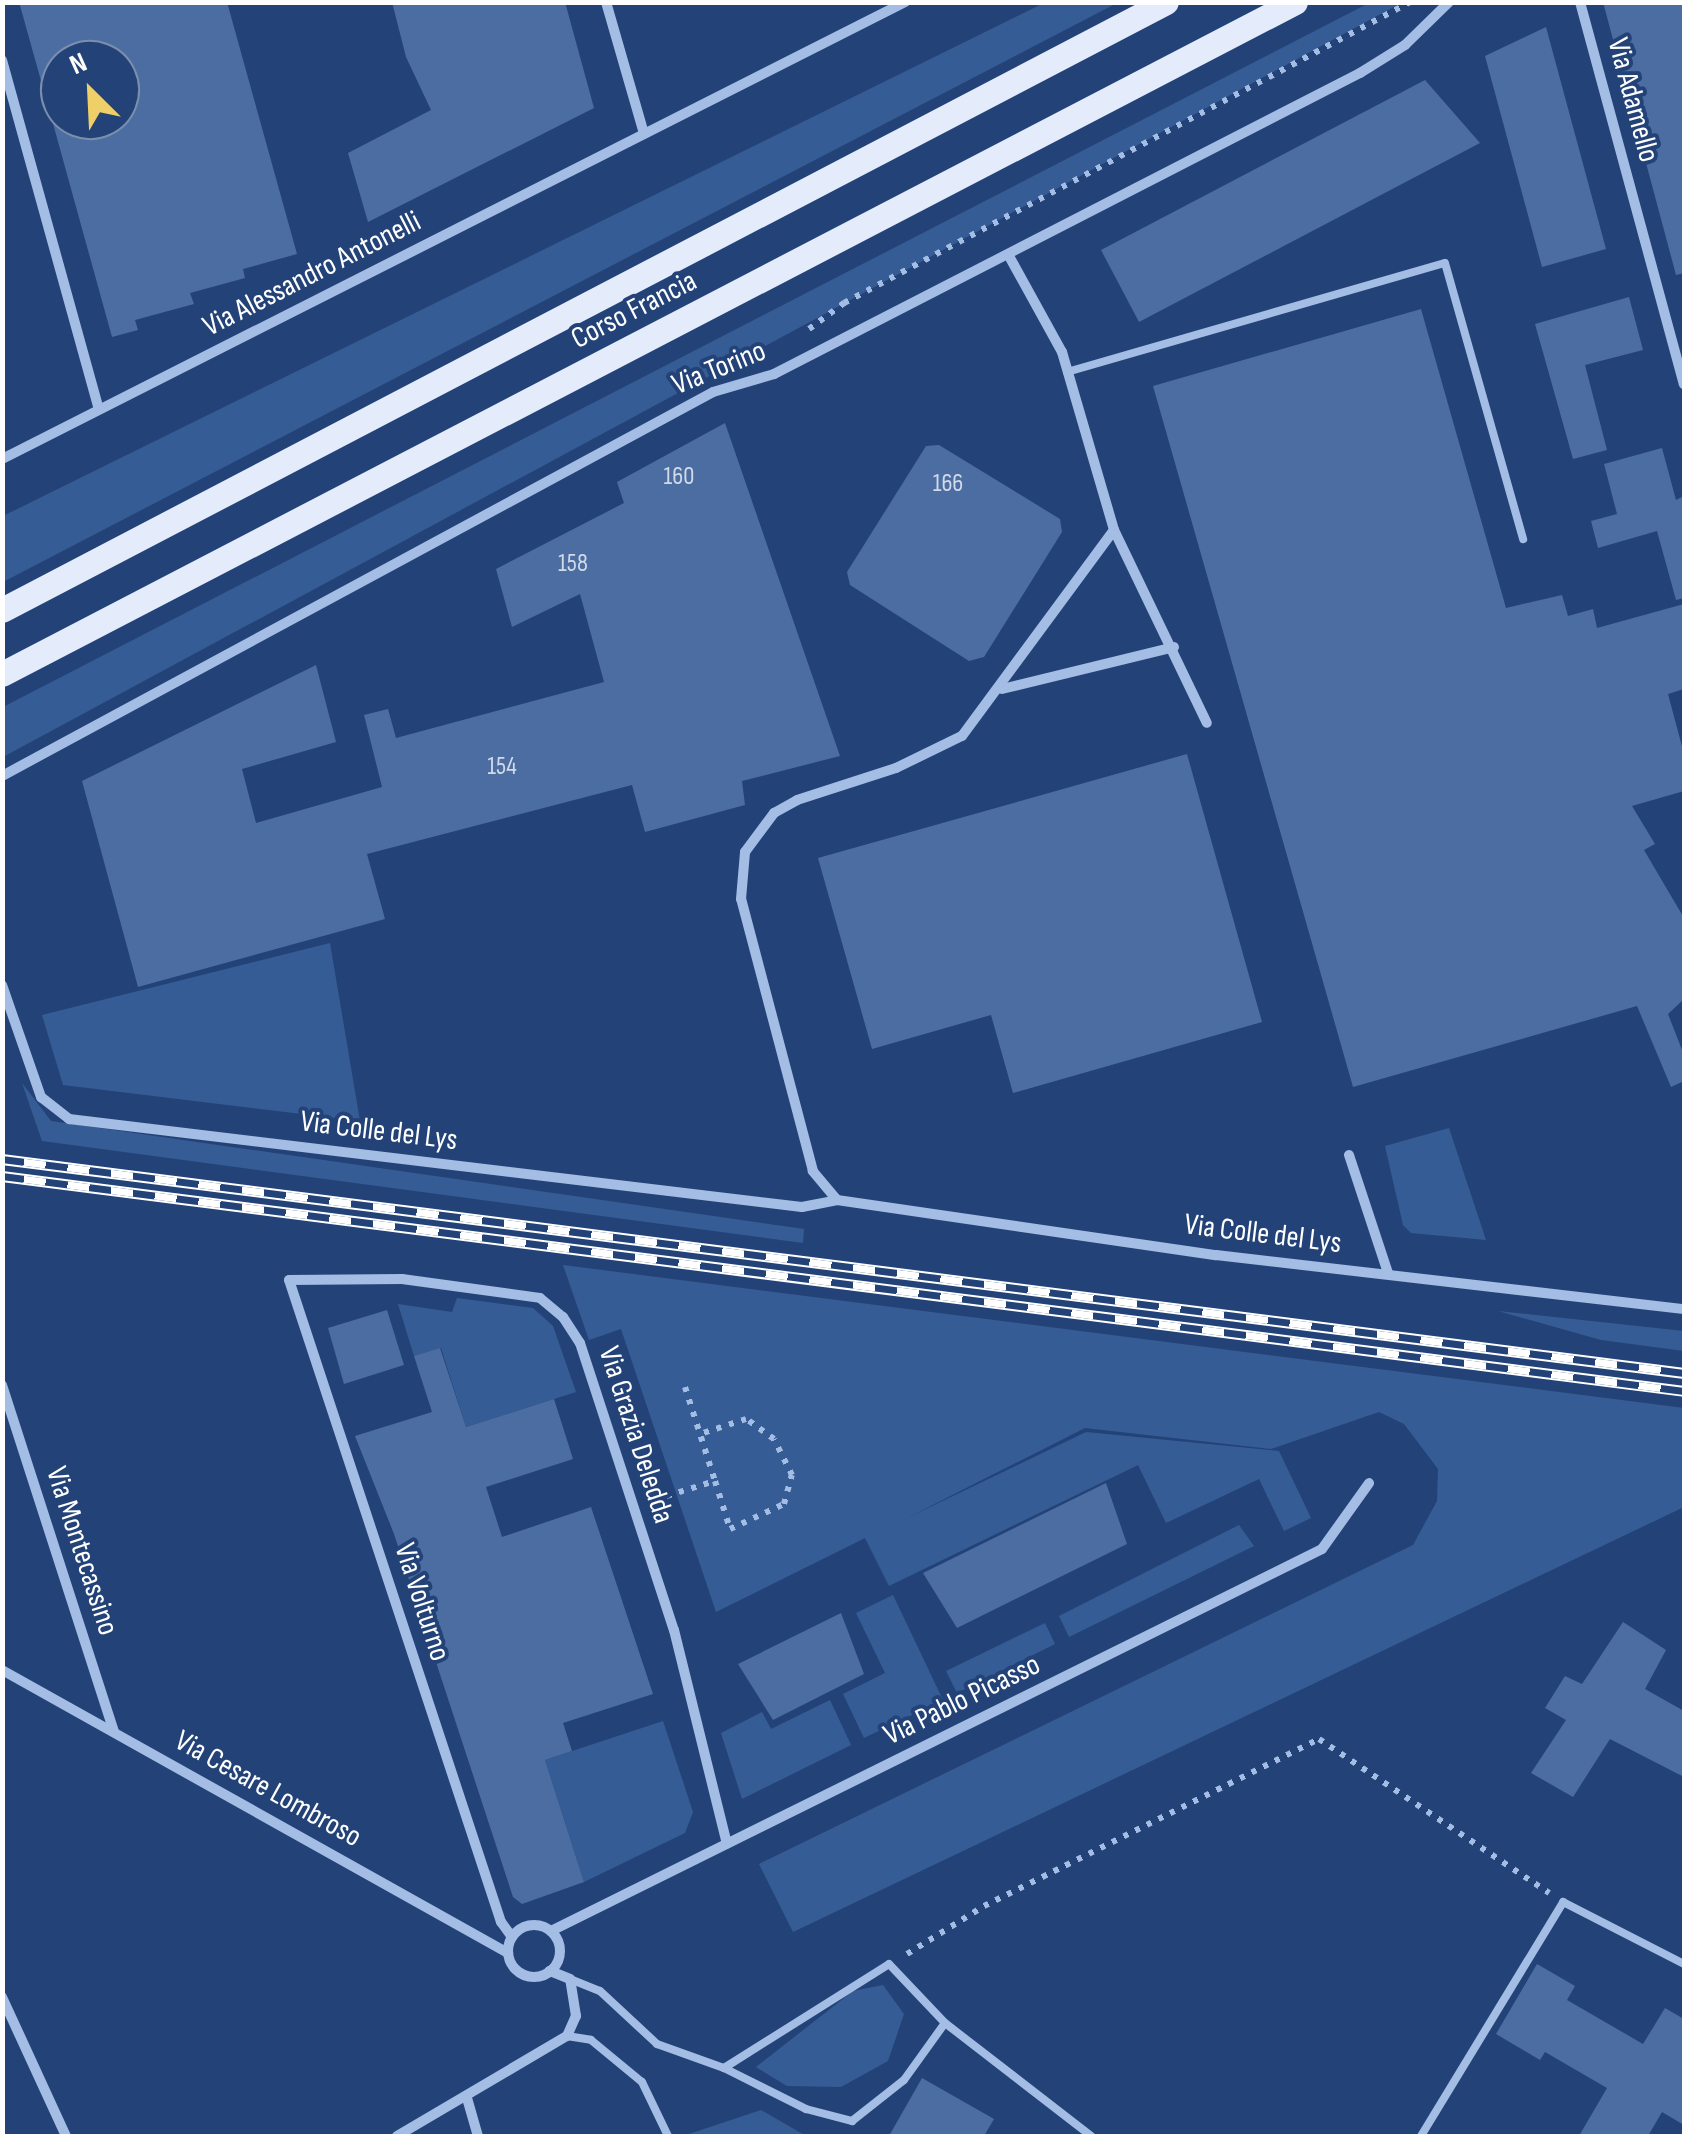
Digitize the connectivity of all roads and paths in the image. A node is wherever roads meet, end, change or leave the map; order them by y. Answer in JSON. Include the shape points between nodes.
{"nodes":[{"id":1,"x":606,"y":2,"type":"edge"},
{"id":2,"x":905,"y":2,"type":"edge"},
{"id":3,"x":1166,"y":2,"type":"edge"},
{"id":4,"x":1295,"y":2,"type":"edge"},
{"id":5,"x":1410,"y":2,"type":"edge"},
{"id":6,"x":1448,"y":2,"type":"edge"},
{"id":7,"x":1580,"y":2,"type":"edge"},
{"id":8,"x":2,"y":60,"type":"edge"},
{"id":9,"x":644,"y":134,"type":"junction"},
{"id":10,"x":1010,"y":256,"type":"junction"},
{"id":11,"x":796,"y":338,"type":"dead end"},
{"id":12,"x":1068,"y":372,"type":"junction"},
{"id":13,"x":1684,"y":384,"type":"edge"},
{"id":14,"x":99,"y":410,"type":"junction"},
{"id":15,"x":2,"y":458,"type":"edge"},
{"id":16,"x":1114,"y":530,"type":"junction"},
{"id":17,"x":1523,"y":539,"type":"dead end"},
{"id":18,"x":2,"y":610,"type":"edge"},
{"id":19,"x":1174,"y":647,"type":"junction"},
{"id":20,"x":2,"y":674,"type":"edge"},
{"id":21,"x":1000,"y":689,"type":"junction"},
{"id":22,"x":1207,"y":723,"type":"dead end"},
{"id":23,"x":2,"y":776,"type":"edge"},
{"id":24,"x":2,"y":985,"type":"edge"},
{"id":25,"x":1349,"y":1154,"type":"dead end"},
{"id":26,"x":836,"y":1200,"type":"junction"},
{"id":27,"x":1388,"y":1274,"type":"junction"},
{"id":28,"x":289,"y":1280,"type":"joint"},
{"id":29,"x":1684,"y":1309,"type":"edge"},
{"id":30,"x":2,"y":1385,"type":"edge"},
{"id":31,"x":684,"y":1386,"type":"dead end"},
{"id":32,"x":700,"y":1434,"type":"junction"},
{"id":33,"x":714,"y":1481,"type":"junction"},
{"id":34,"x":1369,"y":1483,"type":"dead end"},
{"id":35,"x":634,"y":1507,"type":"junction"},
{"id":36,"x":2,"y":1670,"type":"edge"},
{"id":37,"x":114,"y":1732,"type":"junction"},
{"id":38,"x":728,"y":1844,"type":"junction"},
{"id":39,"x":1563,"y":1902,"type":"junction"},
{"id":40,"x":551,"y":1931,"type":"junction"},
{"id":41,"x":512,"y":1937,"type":"junction"},
{"id":42,"x":508,"y":1952,"type":"junction"},
{"id":43,"x":889,"y":1964,"type":"junction"},
{"id":44,"x":1684,"y":1964,"type":"edge"},
{"id":45,"x":550,"y":1972,"type":"junction"},
{"id":46,"x":570,"y":1979,"type":"junction"},
{"id":47,"x":2,"y":1996,"type":"edge"},
{"id":48,"x":945,"y":2024,"type":"junction"},
{"id":49,"x":567,"y":2036,"type":"junction"},
{"id":50,"x":724,"y":2068,"type":"junction"},
{"id":51,"x":466,"y":2098,"type":"junction"},
{"id":52,"x":66,"y":2136,"type":"edge"},
{"id":53,"x":396,"y":2136,"type":"edge"},
{"id":54,"x":478,"y":2136,"type":"edge"},
{"id":55,"x":668,"y":2136,"type":"edge"},
{"id":56,"x":1090,"y":2136,"type":"edge"},
{"id":57,"x":1420,"y":2136,"type":"edge"}],
"edges":[{"from":1,"to":9,"type":"street"},
{"from":2,"to":9,"type":"street","name":"Via Alessandro Antonelli"},
{"from":3,"to":18,"type":"main road","name":"Corso Francia"},
{"from":4,"to":20,"type":"main road","name":"Corso Francia"},
{"from":5,"to":11,"type":"path","via":[[844,303]]},
{"from":6,"to":10,"type":"street","name":"Via Torino","via":[[1405,44],[1360,73]]},
{"from":7,"to":13,"type":"street","name":"Via Adamello"},
{"from":8,"to":14,"type":"street"},
{"from":9,"to":14,"type":"street","name":"Via Alessandro Antonelli"},
{"from":10,"to":12,"type":"street"},
{"from":10,"to":23,"type":"street","name":"Via Torino","via":[[774,374],[714,392]]},
{"from":12,"to":16,"type":"street"},
{"from":12,"to":17,"type":"lane","via":[[1445,263]]},
{"from":14,"to":15,"type":"street","name":"Via Alessandro Antonelli"},
{"from":16,"to":19,"type":"street"},
{"from":16,"to":21,"type":"street"},
{"from":19,"to":21,"type":"street"},
{"from":19,"to":22,"type":"street"},
{"from":21,"to":26,"type":"street","via":[[962,736],[896,768],[797,800],[774,813],[745,852],[741,899],[755,954],[813,1171]]},
{"from":24,"to":26,"type":"street","name":"Via Colle del Lys","via":[[41,1098],[69,1119],[802,1207]]},
{"from":25,"to":27,"type":"street"},
{"from":26,"to":27,"type":"street","name":"Via Colle del Lys"},
{"from":27,"to":29,"type":"street","name":"Via Colle del Lys"},
{"from":28,"to":35,"type":"street","name":"Via Grazia Deledda","via":[[402,1279],[540,1298],[580,1343]]},
{"from":28,"to":41,"type":"street","name":"Via Volturno","via":[[501,1922]]},
{"from":30,"to":37,"type":"street","name":"Via Montecassino"},
{"from":31,"to":32,"type":"path"},
{"from":32,"to":33,"type":"path"},
{"from":32,"to":33,"type":"path","via":[[746,1419],[786,1452],[792,1475],[776,1512],[730,1529]]},
{"from":33,"to":35,"type":"path"},
{"from":34,"to":38,"type":"street","name":"Via Pablo Picasso","via":[[1322,1548]]},
{"from":35,"to":38,"type":"street","name":"Via Grazia Deledda","via":[[692,1692],[704,1771]]},
{"from":36,"to":37,"type":"street","name":"Via Cesare Lombroso"},
{"from":37,"to":42,"type":"street","name":"Via Cesare Lombroso"},
{"from":38,"to":40,"type":"street","name":"Via Pablo Picasso"},
{"from":39,"to":43,"type":"path","via":[[1319,1739],[984,1906]]},
{"from":39,"to":44,"type":"lane"},
{"from":39,"to":57,"type":"lane"},
{"from":40,"to":41,"type":"street","via":[[535,1925]]},
{"from":40,"to":45,"type":"street","via":[[560,1952]]},
{"from":41,"to":42,"type":"street"},
{"from":42,"to":45,"type":"street","via":[[527,1976]]},
{"from":43,"to":48,"type":"lane"},
{"from":43,"to":50,"type":"lane"},
{"from":45,"to":46,"type":"street"},
{"from":46,"to":49,"type":"street","via":[[576,2016]]},
{"from":46,"to":50,"type":"lane","via":[[600,1990],[657,2044]]},
{"from":47,"to":52,"type":"street"},
{"from":48,"to":50,"type":"lane","via":[[904,2080],[852,2121],[806,2109]]},
{"from":48,"to":56,"type":"lane"},
{"from":49,"to":51,"type":"street"},
{"from":49,"to":55,"type":"lane","via":[[591,2040],[642,2082]]},
{"from":51,"to":53,"type":"street"},
{"from":51,"to":54,"type":"street"}]}
